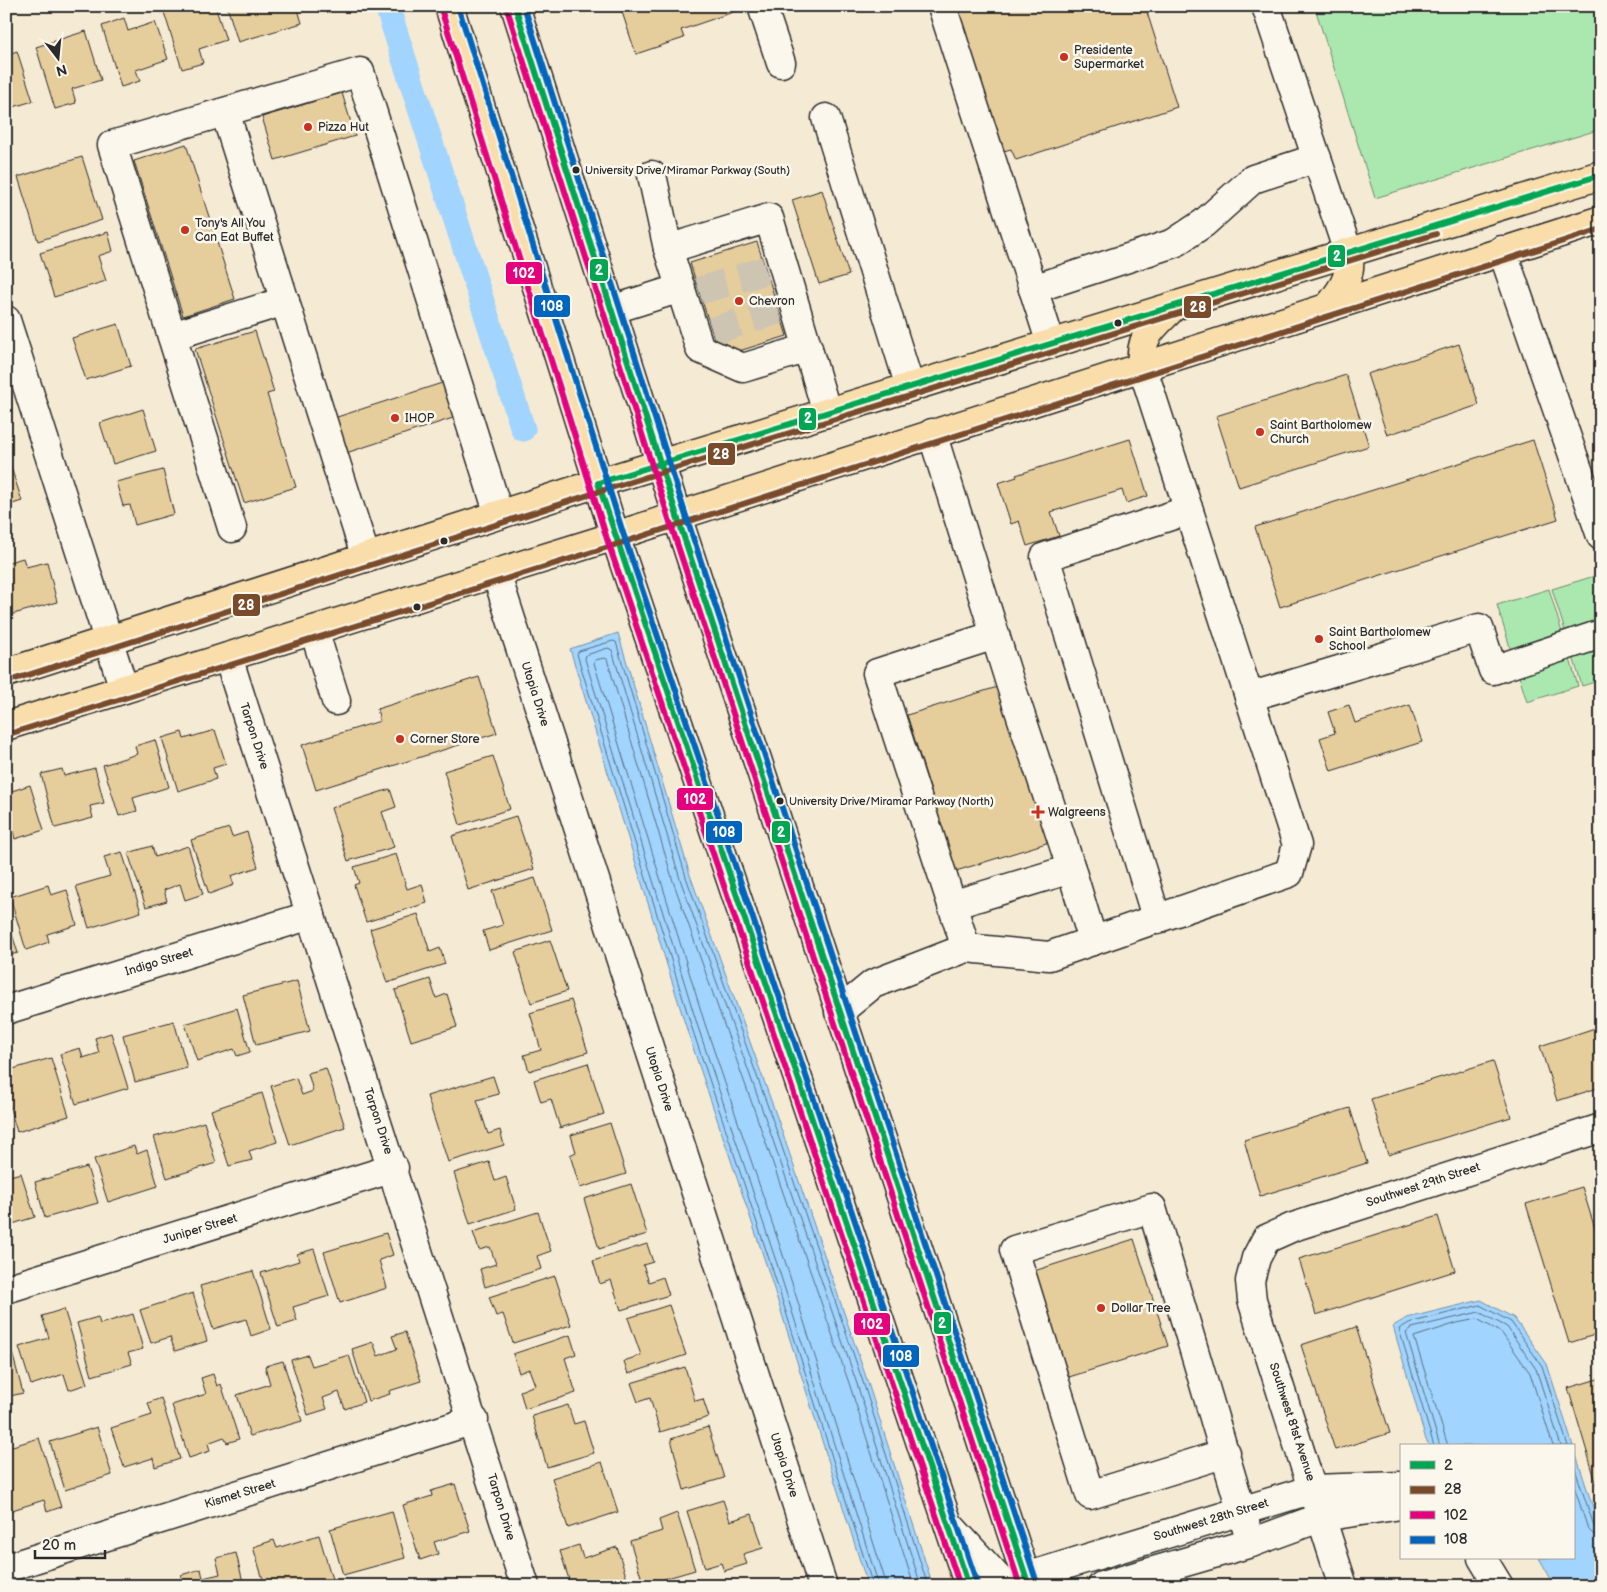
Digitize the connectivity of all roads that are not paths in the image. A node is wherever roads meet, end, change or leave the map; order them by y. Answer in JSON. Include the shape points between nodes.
{"nodes":[{"id":1,"x":449,"y":6,"type":"edge"},
{"id":2,"x":515,"y":6,"type":"edge"},
{"id":3,"x":762,"y":6,"type":"edge"},
{"id":4,"x":942,"y":6,"type":"edge"},
{"id":5,"x":1266,"y":6,"type":"edge"},
{"id":6,"x":781,"y":63,"type":"dead end"},
{"id":7,"x":225,"y":112,"type":"junction"},
{"id":8,"x":826,"y":118,"type":"dead end"},
{"id":9,"x":1317,"y":158,"type":"junction"},
{"id":10,"x":652,"y":175,"type":"dead end"},
{"id":11,"x":1601,"y":175,"type":"edge"},
{"id":12,"x":1529,"y":197,"type":"junction"},
{"id":13,"x":1601,"y":220,"type":"edge"},
{"id":14,"x":668,"y":249,"type":"junction"},
{"id":15,"x":1502,"y":250,"type":"junction"},
{"id":16,"x":1348,"y":252,"type":"junction"},
{"id":17,"x":1033,"y":289,"type":"junction"},
{"id":18,"x":688,"y":291,"type":"junction"},
{"id":19,"x":285,"y":301,"type":"junction"},
{"id":20,"x":1173,"y":306,"type":"junction"},
{"id":21,"x":1330,"y":306,"type":"junction"},
{"id":22,"x":611,"y":310,"type":"junction"},
{"id":23,"x":6,"y":320,"type":"edge"},
{"id":24,"x":172,"y":336,"type":"junction"},
{"id":25,"x":1051,"y":344,"type":"junction"},
{"id":26,"x":808,"y":348,"type":"junction"},
{"id":27,"x":1142,"y":366,"type":"junction"},
{"id":28,"x":910,"y":387,"type":"junction"},
{"id":29,"x":18,"y":394,"type":"edge"},
{"id":30,"x":827,"y":413,"type":"junction"},
{"id":31,"x":932,"y":433,"type":"junction"},
{"id":32,"x":660,"y":464,"type":"junction"},
{"id":33,"x":598,"y":483,"type":"junction"},
{"id":34,"x":1189,"y":510,"type":"junction"},
{"id":35,"x":499,"y":515,"type":"junction"},
{"id":36,"x":677,"y":516,"type":"junction"},
{"id":37,"x":232,"y":528,"type":"dead end"},
{"id":38,"x":615,"y":536,"type":"junction"},
{"id":39,"x":1601,"y":536,"type":"edge"},
{"id":40,"x":366,"y":558,"type":"junction"},
{"id":41,"x":496,"y":573,"type":"junction"},
{"id":42,"x":314,"y":630,"type":"junction"},
{"id":43,"x":1601,"y":634,"type":"edge"},
{"id":44,"x":995,"y":635,"type":"junction"},
{"id":45,"x":109,"y":641,"type":"junction"},
{"id":46,"x":228,"y":657,"type":"junction"},
{"id":47,"x":6,"y":674,"type":"edge"},
{"id":48,"x":124,"y":689,"type":"junction"},
{"id":49,"x":1249,"y":697,"type":"junction"},
{"id":50,"x":336,"y":701,"type":"dead end"},
{"id":51,"x":6,"y":726,"type":"edge"},
{"id":52,"x":1071,"y":869,"type":"junction"},
{"id":53,"x":952,"y":905,"type":"junction"},
{"id":54,"x":311,"y":914,"type":"junction"},
{"id":55,"x":1157,"y":920,"type":"junction"},
{"id":56,"x":1092,"y":942,"type":"junction"},
{"id":57,"x":966,"y":948,"type":"junction"},
{"id":58,"x":6,"y":1010,"type":"edge"},
{"id":59,"x":839,"y":1012,"type":"junction"},
{"id":60,"x":1600,"y":1133,"type":"edge"},
{"id":61,"x":394,"y":1168,"type":"junction"},
{"id":62,"x":1256,"y":1258,"type":"joint"},
{"id":63,"x":6,"y":1289,"type":"edge"},
{"id":64,"x":474,"y":1420,"type":"junction"},
{"id":65,"x":1226,"y":1453,"type":"junction"},
{"id":66,"x":1400,"y":1486,"type":"edge"},
{"id":67,"x":1313,"y":1489,"type":"junction"},
{"id":68,"x":1400,"y":1505,"type":"edge"},
{"id":69,"x":1242,"y":1511,"type":"junction"},
{"id":70,"x":1322,"y":1517,"type":"junction"},
{"id":71,"x":951,"y":1527,"type":"junction"},
{"id":72,"x":1251,"y":1543,"type":"junction"},
{"id":73,"x":1483,"y":1560,"type":"edge"},
{"id":74,"x":6,"y":1568,"type":"edge"},
{"id":75,"x":1020,"y":1583,"type":"edge"},
{"id":76,"x":525,"y":1586,"type":"edge"},
{"id":77,"x":823,"y":1586,"type":"edge"},
{"id":78,"x":969,"y":1586,"type":"edge"},
{"id":79,"x":1102,"y":1586,"type":"edge"},
{"id":80,"x":1343,"y":1586,"type":"edge"},
{"id":81,"x":1500,"y":1586,"type":"edge"}],
"edges":[{"from":1,"to":33,"type":"main road"},
{"from":2,"to":22,"type":"main road"},
{"from":3,"to":6,"type":"street"},
{"from":4,"to":17,"type":"street"},
{"from":5,"to":9,"type":"street"},
{"from":7,"to":19,"type":"street"},
{"from":7,"to":24,"type":"street","via":[[112,145]]},
{"from":7,"to":35,"type":"street","via":[[360,72]]},
{"from":8,"to":28,"type":"street"},
{"from":9,"to":16,"type":"street"},
{"from":9,"to":17,"type":"street","via":[[1253,179],[1204,223],[1174,243]]},
{"from":10,"to":14,"type":"street"},
{"from":11,"to":12,"type":"main road"},
{"from":12,"to":15,"type":"main road","via":[[1506,220],[1500,234]]},
{"from":12,"to":16,"type":"main road"},
{"from":13,"to":15,"type":"main road"},
{"from":14,"to":18,"type":"street"},
{"from":14,"to":26,"type":"street","via":[[769,218],[774,268],[787,308]]},
{"from":15,"to":21,"type":"main road"},
{"from":15,"to":39,"type":"street"},
{"from":16,"to":20,"type":"main road"},
{"from":16,"to":21,"type":"main road","via":[[1351,266],[1346,284]]},
{"from":17,"to":25,"type":"street"},
{"from":18,"to":22,"type":"street"},
{"from":18,"to":26,"type":"street","via":[[704,334],[700,349],[742,368]]},
{"from":19,"to":24,"type":"street"},
{"from":19,"to":40,"type":"street"},
{"from":20,"to":25,"type":"main road"},
{"from":20,"to":27,"type":"main road","via":[[1143,340]]},
{"from":21,"to":27,"type":"main road"},
{"from":22,"to":32,"type":"main road"},
{"from":23,"to":29,"type":"street"},
{"from":24,"to":37,"type":"street"},
{"from":25,"to":28,"type":"main road"},
{"from":26,"to":30,"type":"street"},
{"from":27,"to":31,"type":"main road"},
{"from":27,"to":34,"type":"street"},
{"from":28,"to":30,"type":"main road"},
{"from":29,"to":45,"type":"street"},
{"from":30,"to":32,"type":"main road"},
{"from":31,"to":36,"type":"main road"},
{"from":31,"to":44,"type":"street"},
{"from":32,"to":33,"type":"main road"},
{"from":32,"to":36,"type":"main road"},
{"from":33,"to":35,"type":"main road"},
{"from":33,"to":38,"type":"main road"},
{"from":34,"to":49,"type":"street"},
{"from":34,"to":55,"type":"street","via":[[1045,557]]},
{"from":35,"to":40,"type":"main road"},
{"from":36,"to":38,"type":"main road"},
{"from":36,"to":59,"type":"main road"},
{"from":38,"to":41,"type":"main road"},
{"from":38,"to":71,"type":"main road"},
{"from":40,"to":45,"type":"main road"},
{"from":41,"to":42,"type":"main road"},
{"from":41,"to":77,"type":"street","name":"Utopia Drive"},
{"from":42,"to":46,"type":"main road"},
{"from":42,"to":50,"type":"street"},
{"from":43,"to":49,"type":"street","via":[[1493,670],[1479,628]]},
{"from":44,"to":52,"type":"street"},
{"from":44,"to":53,"type":"street","via":[[877,673]]},
{"from":45,"to":47,"type":"main road"},
{"from":45,"to":48,"type":"street"},
{"from":46,"to":48,"type":"main road"},
{"from":46,"to":54,"type":"street","name":"Tarpon Drive"},
{"from":48,"to":51,"type":"main road"},
{"from":49,"to":55,"type":"street","via":[[1297,845],[1289,873]]},
{"from":52,"to":53,"type":"street"},
{"from":52,"to":56,"type":"street"},
{"from":53,"to":57,"type":"street"},
{"from":54,"to":58,"type":"street","name":"Indigo Street"},
{"from":54,"to":61,"type":"street","name":"Tarpon Drive"},
{"from":55,"to":56,"type":"street"},
{"from":56,"to":57,"type":"street","via":[[1049,956]]},
{"from":57,"to":59,"type":"street","via":[[873,984]]},
{"from":59,"to":75,"type":"main road","via":[[896,1179]]},
{"from":60,"to":62,"type":"street","name":"Southwest 29th Street","via":[[1293,1227],[1266,1239]]},
{"from":61,"to":63,"type":"street","name":"Juniper Street"},
{"from":61,"to":64,"type":"street","name":"Tarpon Drive"},
{"from":62,"to":67,"type":"street","name":"Southwest 81st Avenue","via":[[1250,1281],[1252,1300]]},
{"from":64,"to":74,"type":"street","name":"Kismet Street"},
{"from":64,"to":76,"type":"street","name":"Tarpon Drive"},
{"from":65,"to":65,"type":"street","via":[[1152,1208],[1014,1250],[1090,1495]]},
{"from":65,"to":69,"type":"street"},
{"from":66,"to":67,"type":"street","name":"Southwest 28th Street"},
{"from":67,"to":69,"type":"street","name":"Southwest 28th Street"},
{"from":67,"to":70,"type":"street","name":"Southwest 81st Avenue"},
{"from":68,"to":70,"type":"street"},
{"from":69,"to":72,"type":"street"},
{"from":69,"to":75,"type":"street","name":"Southwest 28th Street"},
{"from":70,"to":72,"type":"street"},
{"from":70,"to":80,"type":"street","name":"Southwest 81st Avenue"},
{"from":71,"to":75,"type":"street"},
{"from":71,"to":78,"type":"main road"},
{"from":72,"to":79,"type":"street"},
{"from":73,"to":81,"type":"street"}]}
